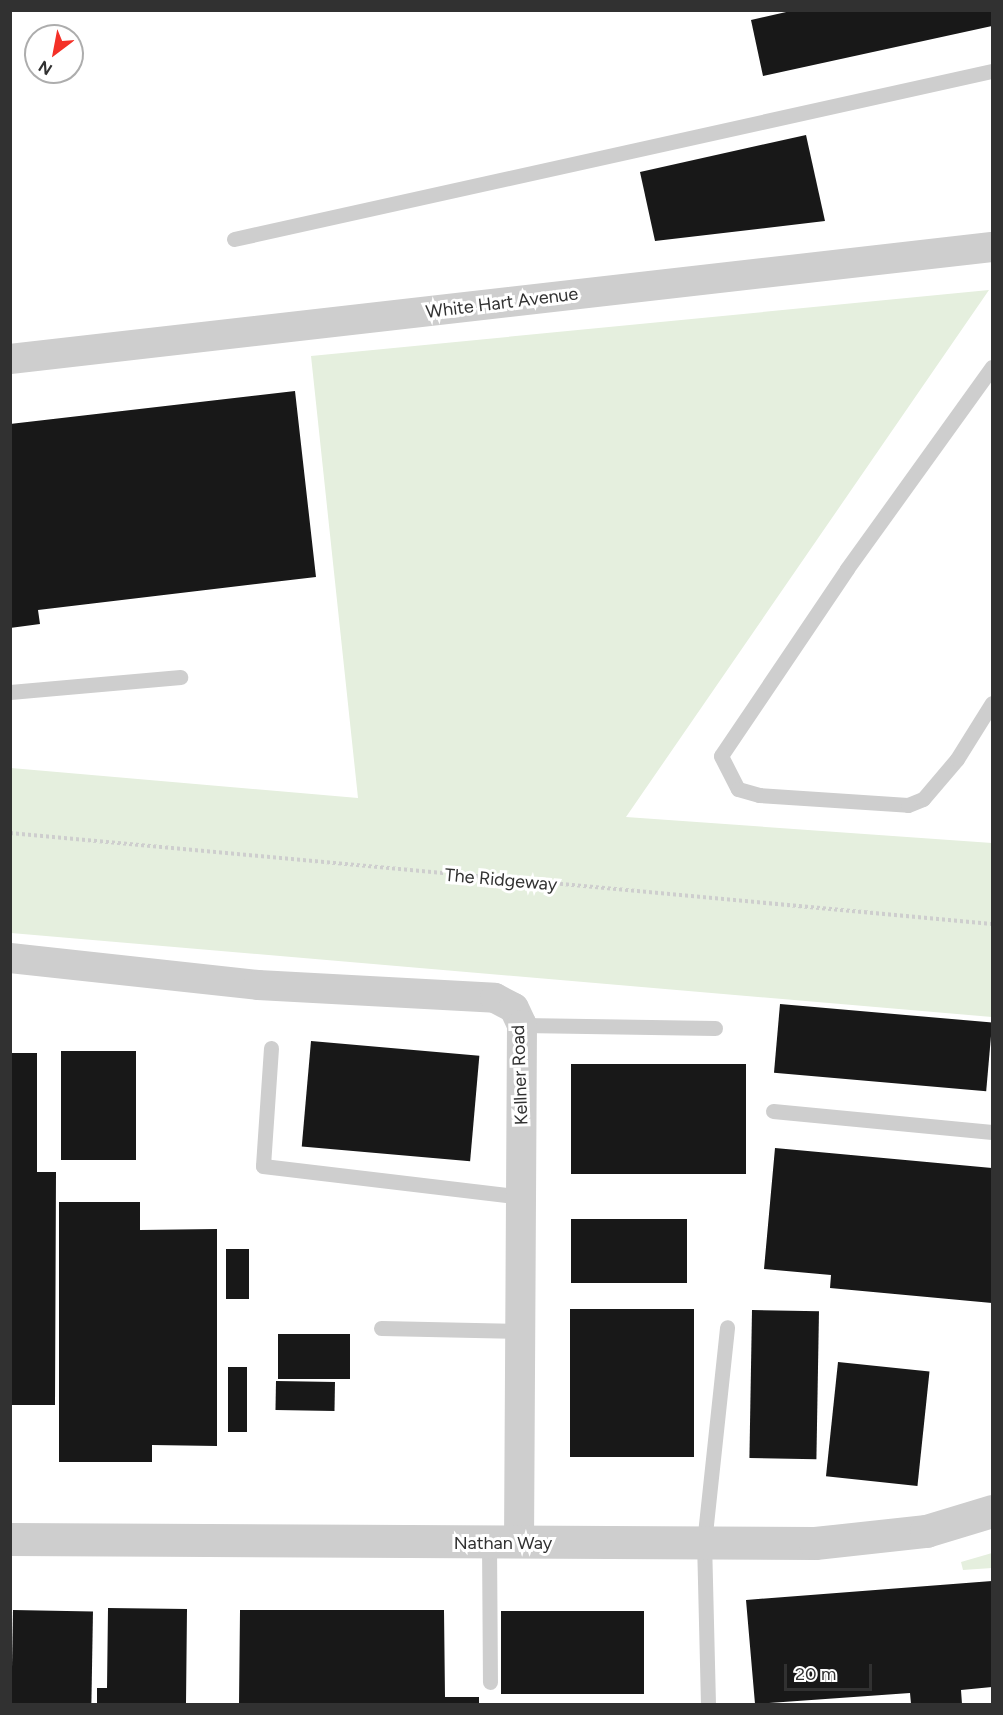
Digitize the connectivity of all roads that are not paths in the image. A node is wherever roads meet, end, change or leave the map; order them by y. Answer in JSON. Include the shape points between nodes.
{"nodes":[{"id":1,"x":993,"y":71,"type":"edge"},
{"id":2,"x":234,"y":239,"type":"dead end"},
{"id":3,"x":993,"y":247,"type":"edge"},
{"id":4,"x":10,"y":359,"type":"edge"},
{"id":5,"x":993,"y":367,"type":"edge"},
{"id":6,"x":180,"y":677,"type":"dead end"},
{"id":7,"x":10,"y":692,"type":"edge"},
{"id":8,"x":993,"y":703,"type":"edge"},
{"id":9,"x":10,"y":958,"type":"edge"},
{"id":10,"x":522,"y":1025,"type":"junction"},
{"id":11,"x":715,"y":1028,"type":"dead end"},
{"id":12,"x":271,"y":1048,"type":"dead end"},
{"id":13,"x":773,"y":1111,"type":"dead end"},
{"id":14,"x":993,"y":1132,"type":"edge"},
{"id":15,"x":522,"y":1197,"type":"junction"},
{"id":16,"x":727,"y":1327,"type":"dead end"},
{"id":17,"x":381,"y":1328,"type":"dead end"},
{"id":18,"x":523,"y":1330,"type":"junction"},
{"id":19,"x":993,"y":1511,"type":"edge"},
{"id":20,"x":10,"y":1539,"type":"edge"},
{"id":21,"x":504,"y":1543,"type":"junction"},
{"id":22,"x":704,"y":1543,"type":"junction"},
{"id":23,"x":490,"y":1682,"type":"dead end"},
{"id":24,"x":708,"y":1704,"type":"edge"}],
"edges":[{"from":1,"to":2,"type":"lane"},
{"from":3,"to":4,"type":"street","name":"White Hart Avenue"},
{"from":5,"to":8,"type":"lane","via":[[847,568],[721,756],[738,789],[759,795],[908,805],[923,799],[957,759]]},
{"from":6,"to":7,"type":"lane"},
{"from":9,"to":10,"type":"street","name":"Kellner Road","via":[[258,985],[495,998],[514,1008]]},
{"from":10,"to":11,"type":"lane"},
{"from":10,"to":15,"type":"street","name":"Kellner Road"},
{"from":12,"to":15,"type":"lane","via":[[263,1166]]},
{"from":13,"to":14,"type":"lane"},
{"from":15,"to":18,"type":"street","name":"Kellner Road"},
{"from":16,"to":22,"type":"lane"},
{"from":17,"to":18,"type":"lane"},
{"from":18,"to":21,"type":"street","name":"Kellner Road"},
{"from":19,"to":22,"type":"street","name":"Nathan Way","via":[[879,1539]]},
{"from":20,"to":21,"type":"street","name":"Nathan Way"},
{"from":21,"to":22,"type":"street","name":"Nathan Way"},
{"from":21,"to":23,"type":"lane"},
{"from":22,"to":24,"type":"lane"}]}
